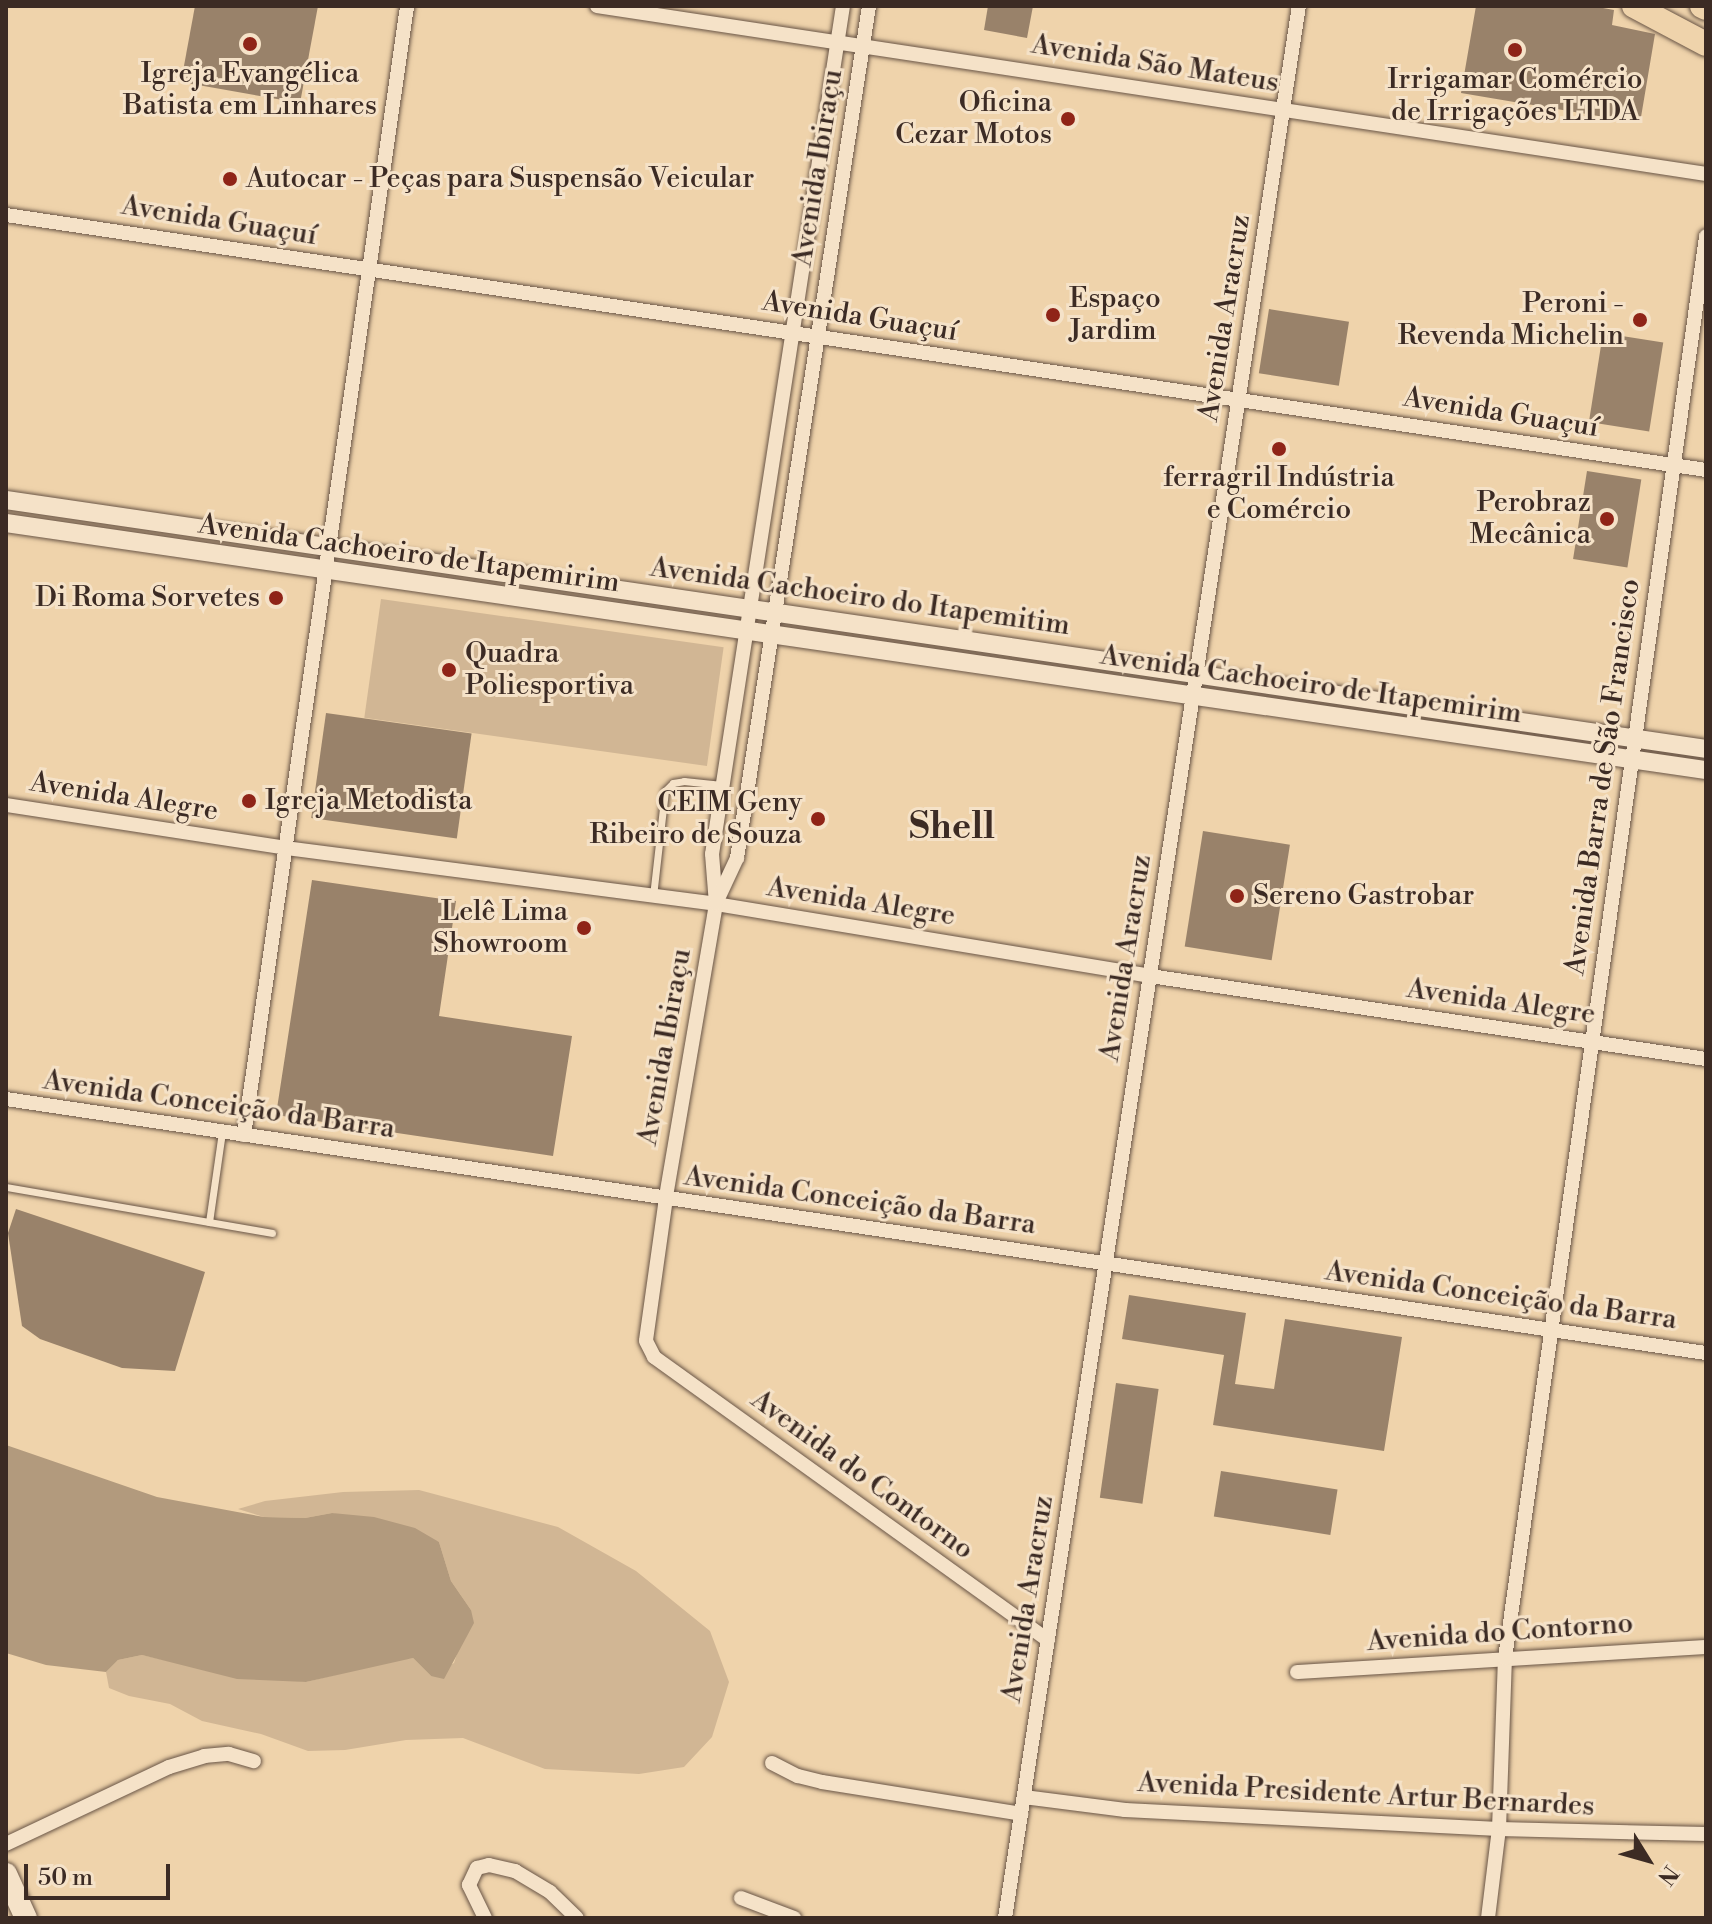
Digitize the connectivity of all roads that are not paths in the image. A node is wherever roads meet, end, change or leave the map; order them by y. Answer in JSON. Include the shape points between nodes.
{"nodes":[{"id":1,"x":407,"y":6,"type":"edge"},
{"id":2,"x":597,"y":6,"type":"edge"},
{"id":3,"x":843,"y":6,"type":"edge"},
{"id":4,"x":869,"y":6,"type":"edge"},
{"id":5,"x":1299,"y":6,"type":"edge"},
{"id":6,"x":1634,"y":6,"type":"edge"},
{"id":7,"x":837,"y":42,"type":"junction"},
{"id":8,"x":1706,"y":44,"type":"edge"},
{"id":9,"x":863,"y":46,"type":"junction"},
{"id":10,"x":1283,"y":110,"type":"junction"},
{"id":11,"x":1706,"y":174,"type":"edge"},
{"id":12,"x":6,"y":215,"type":"edge"},
{"id":13,"x":1706,"y":236,"type":"edge"},
{"id":14,"x":369,"y":270,"type":"junction"},
{"id":15,"x":792,"y":333,"type":"junction"},
{"id":16,"x":818,"y":337,"type":"junction"},
{"id":17,"x":1239,"y":400,"type":"junction"},
{"id":18,"x":1674,"y":466,"type":"junction"},
{"id":19,"x":1706,"y":470,"type":"edge"},
{"id":20,"x":6,"y":500,"type":"edge"},
{"id":21,"x":6,"y":523,"type":"edge"},
{"id":22,"x":329,"y":547,"type":"junction"},
{"id":23,"x":326,"y":570,"type":"junction"},
{"id":24,"x":750,"y":609,"type":"junction"},
{"id":25,"x":775,"y":613,"type":"junction"},
{"id":26,"x":746,"y":631,"type":"junction"},
{"id":27,"x":771,"y":635,"type":"junction"},
{"id":28,"x":1196,"y":675,"type":"junction"},
{"id":29,"x":1193,"y":696,"type":"junction"},
{"id":30,"x":1635,"y":739,"type":"junction"},
{"id":31,"x":1706,"y":749,"type":"edge"},
{"id":32,"x":1632,"y":759,"type":"junction"},
{"id":33,"x":1706,"y":770,"type":"edge"},
{"id":34,"x":723,"y":785,"type":"junction"},
{"id":35,"x":6,"y":805,"type":"edge"},
{"id":36,"x":286,"y":848,"type":"junction"},
{"id":37,"x":653,"y":896,"type":"junction"},
{"id":38,"x":716,"y":904,"type":"junction"},
{"id":39,"x":1150,"y":976,"type":"junction"},
{"id":40,"x":1592,"y":1042,"type":"junction"},
{"id":41,"x":1706,"y":1059,"type":"edge"},
{"id":42,"x":6,"y":1099,"type":"edge"},
{"id":43,"x":222,"y":1132,"type":"junction"},
{"id":44,"x":244,"y":1135,"type":"junction"},
{"id":45,"x":6,"y":1187,"type":"edge"},
{"id":46,"x":666,"y":1198,"type":"junction"},
{"id":47,"x":209,"y":1222,"type":"junction"},
{"id":48,"x":272,"y":1233,"type":"dead end"},
{"id":49,"x":1106,"y":1264,"type":"junction"},
{"id":50,"x":1552,"y":1330,"type":"junction"},
{"id":51,"x":648,"y":1350,"type":"joint"},
{"id":52,"x":1706,"y":1353,"type":"edge"},
{"id":53,"x":1048,"y":1640,"type":"junction"},
{"id":54,"x":1706,"y":1647,"type":"edge"},
{"id":55,"x":1505,"y":1658,"type":"junction"},
{"id":56,"x":1297,"y":1672,"type":"dead end"},
{"id":57,"x":254,"y":1761,"type":"dead end"},
{"id":58,"x":772,"y":1763,"type":"dead end"},
{"id":59,"x":1024,"y":1797,"type":"junction"},
{"id":60,"x":1021,"y":1814,"type":"junction"},
{"id":61,"x":1499,"y":1829,"type":"junction"},
{"id":62,"x":1706,"y":1834,"type":"edge"},
{"id":63,"x":6,"y":1844,"type":"edge"},
{"id":64,"x":6,"y":1874,"type":"edge"},
{"id":65,"x":741,"y":1898,"type":"dead end"},
{"id":66,"x":26,"y":1918,"type":"edge"},
{"id":67,"x":485,"y":1918,"type":"edge"},
{"id":68,"x":577,"y":1918,"type":"edge"},
{"id":69,"x":794,"y":1918,"type":"edge"},
{"id":70,"x":1005,"y":1918,"type":"edge"},
{"id":71,"x":1488,"y":1918,"type":"edge"}],
"edges":[{"from":1,"to":14,"type":"street"},
{"from":2,"to":7,"type":"street","name":"Avenida São Mateus"},
{"from":3,"to":7,"type":"street","name":"Avenida Ibiraçu"},
{"from":4,"to":9,"type":"street","name":"Avenida Ibiraçu"},
{"from":5,"to":10,"type":"street","name":"Avenida Aracruz"},
{"from":6,"to":8,"type":"main road"},
{"from":7,"to":9,"type":"street","name":"Avenida São Mateus"},
{"from":7,"to":15,"type":"street","name":"Avenida Ibiraçu"},
{"from":9,"to":10,"type":"street","name":"Avenida São Mateus"},
{"from":9,"to":16,"type":"street","name":"Avenida Ibiraçu"},
{"from":10,"to":11,"type":"street","name":"Avenida São Mateus"},
{"from":10,"to":17,"type":"street","name":"Avenida Aracruz"},
{"from":12,"to":14,"type":"street","name":"Avenida Guaçuí"},
{"from":13,"to":18,"type":"street","name":"Avenida Barra de São Francisco"},
{"from":14,"to":15,"type":"street","name":"Avenida Guaçuí"},
{"from":14,"to":22,"type":"street"},
{"from":15,"to":16,"type":"street","name":"Avenida Guaçuí"},
{"from":15,"to":24,"type":"street","name":"Avenida Ibiraçu"},
{"from":16,"to":17,"type":"street","name":"Avenida Guaçuí"},
{"from":16,"to":25,"type":"street","name":"Avenida Ibiraçu"},
{"from":17,"to":18,"type":"street","name":"Avenida Guaçuí"},
{"from":17,"to":28,"type":"street","name":"Avenida Aracruz"},
{"from":18,"to":19,"type":"street","name":"Avenida Guaçuí"},
{"from":18,"to":30,"type":"street","name":"Avenida Barra de São Francisco"},
{"from":20,"to":22,"type":"street","name":"Avenida Cachoeiro do Itapemitim"},
{"from":21,"to":23,"type":"street","name":"Avenida Cachoeiro de Itapemirim"},
{"from":22,"to":23,"type":"street"},
{"from":22,"to":24,"type":"street","name":"Avenida Cachoeiro do Itapemitim"},
{"from":23,"to":26,"type":"street","name":"Avenida Cachoeiro de Itapemirim"},
{"from":23,"to":36,"type":"street"},
{"from":24,"to":25,"type":"street","name":"Avenida Cachoeiro do Itapemitim"},
{"from":24,"to":26,"type":"street","name":"Avenida Ibiraçu"},
{"from":25,"to":27,"type":"street","name":"Avenida Ibiraçu"},
{"from":25,"to":28,"type":"street","name":"Avenida Cachoeiro do Itapemitim"},
{"from":26,"to":27,"type":"street","name":"Avenida Cachoeiro de Itapemirim"},
{"from":26,"to":34,"type":"street","name":"Avenida Ibiraçu"},
{"from":27,"to":29,"type":"street","name":"Avenida Cachoeiro de Itapemirim"},
{"from":27,"to":38,"type":"street","name":"Avenida Ibiraçu","via":[[737,858]]},
{"from":28,"to":29,"type":"street","name":"Avenida Aracruz"},
{"from":28,"to":30,"type":"street","name":"Avenida Cachoeiro do Itapemitim"},
{"from":29,"to":32,"type":"street","name":"Avenida Cachoeiro de Itapemirim"},
{"from":29,"to":39,"type":"street","name":"Avenida Aracruz"},
{"from":30,"to":31,"type":"street","name":"Avenida Cachoeiro do Itapemitim"},
{"from":30,"to":32,"type":"street","name":"Avenida Barra de São Francisco"},
{"from":32,"to":33,"type":"street","name":"Avenida Cachoeiro de Itapemirim"},
{"from":32,"to":40,"type":"street","name":"Avenida Barra de São Francisco"},
{"from":34,"to":37,"type":"lane","via":[[684,781],[665,791]]},
{"from":34,"to":38,"type":"street","name":"Avenida Ibiraçu","via":[[712,854]]},
{"from":35,"to":36,"type":"street","name":"Avenida Alegre"},
{"from":36,"to":37,"type":"street","name":"Avenida Alegre"},
{"from":36,"to":44,"type":"street"},
{"from":37,"to":38,"type":"street","name":"Avenida Alegre"},
{"from":38,"to":39,"type":"street","name":"Avenida Alegre"},
{"from":38,"to":46,"type":"street","name":"Avenida Ibiraçu"},
{"from":39,"to":40,"type":"street","name":"Avenida Alegre"},
{"from":39,"to":49,"type":"street","name":"Avenida Aracruz"},
{"from":40,"to":41,"type":"street","name":"Avenida Alegre"},
{"from":40,"to":50,"type":"street","name":"Avenida Barra de São Francisco"},
{"from":42,"to":43,"type":"street","name":"Avenida Conceição da Barra"},
{"from":43,"to":44,"type":"street","name":"Avenida Conceição da Barra"},
{"from":43,"to":47,"type":"lane"},
{"from":44,"to":46,"type":"street","name":"Avenida Conceição da Barra"},
{"from":45,"to":47,"type":"lane"},
{"from":46,"to":49,"type":"street","name":"Avenida Conceição da Barra"},
{"from":46,"to":51,"type":"street","name":"Avenida Ibiraçu"},
{"from":47,"to":48,"type":"lane"},
{"from":49,"to":50,"type":"street","name":"Avenida Conceição da Barra"},
{"from":49,"to":53,"type":"street","name":"Avenida Aracruz"},
{"from":50,"to":52,"type":"street","name":"Avenida Conceição da Barra"},
{"from":50,"to":55,"type":"street","name":"Avenida Barra de São Francisco"},
{"from":51,"to":53,"type":"street","name":"Avenida do Contorno"},
{"from":53,"to":59,"type":"street","name":"Avenida Aracruz"},
{"from":54,"to":55,"type":"street","name":"Avenida do Contorno"},
{"from":55,"to":56,"type":"street","name":"Avenida do Contorno"},
{"from":55,"to":61,"type":"street","name":"Avenida Barra de São Francisco"},
{"from":57,"to":63,"type":"street","via":[[229,1754],[169,1767]]},
{"from":58,"to":60,"type":"street","via":[[822,1782]]},
{"from":59,"to":60,"type":"street","name":"Avenida Aracruz"},
{"from":59,"to":61,"type":"street","name":"Avenida Presidente Artur Bernardes","via":[[1125,1810]]},
{"from":60,"to":70,"type":"street","name":"Avenida Aracruz"},
{"from":61,"to":62,"type":"street","name":"Avenida Presidente Artur Bernardes"},
{"from":61,"to":71,"type":"street","name":"Avenida Barra de São Francisco"},
{"from":64,"to":66,"type":"main road"},
{"from":65,"to":69,"type":"street"},
{"from":67,"to":68,"type":"street","via":[[469,1885],[477,1868],[489,1865],[515,1871],[550,1892]]}]}
